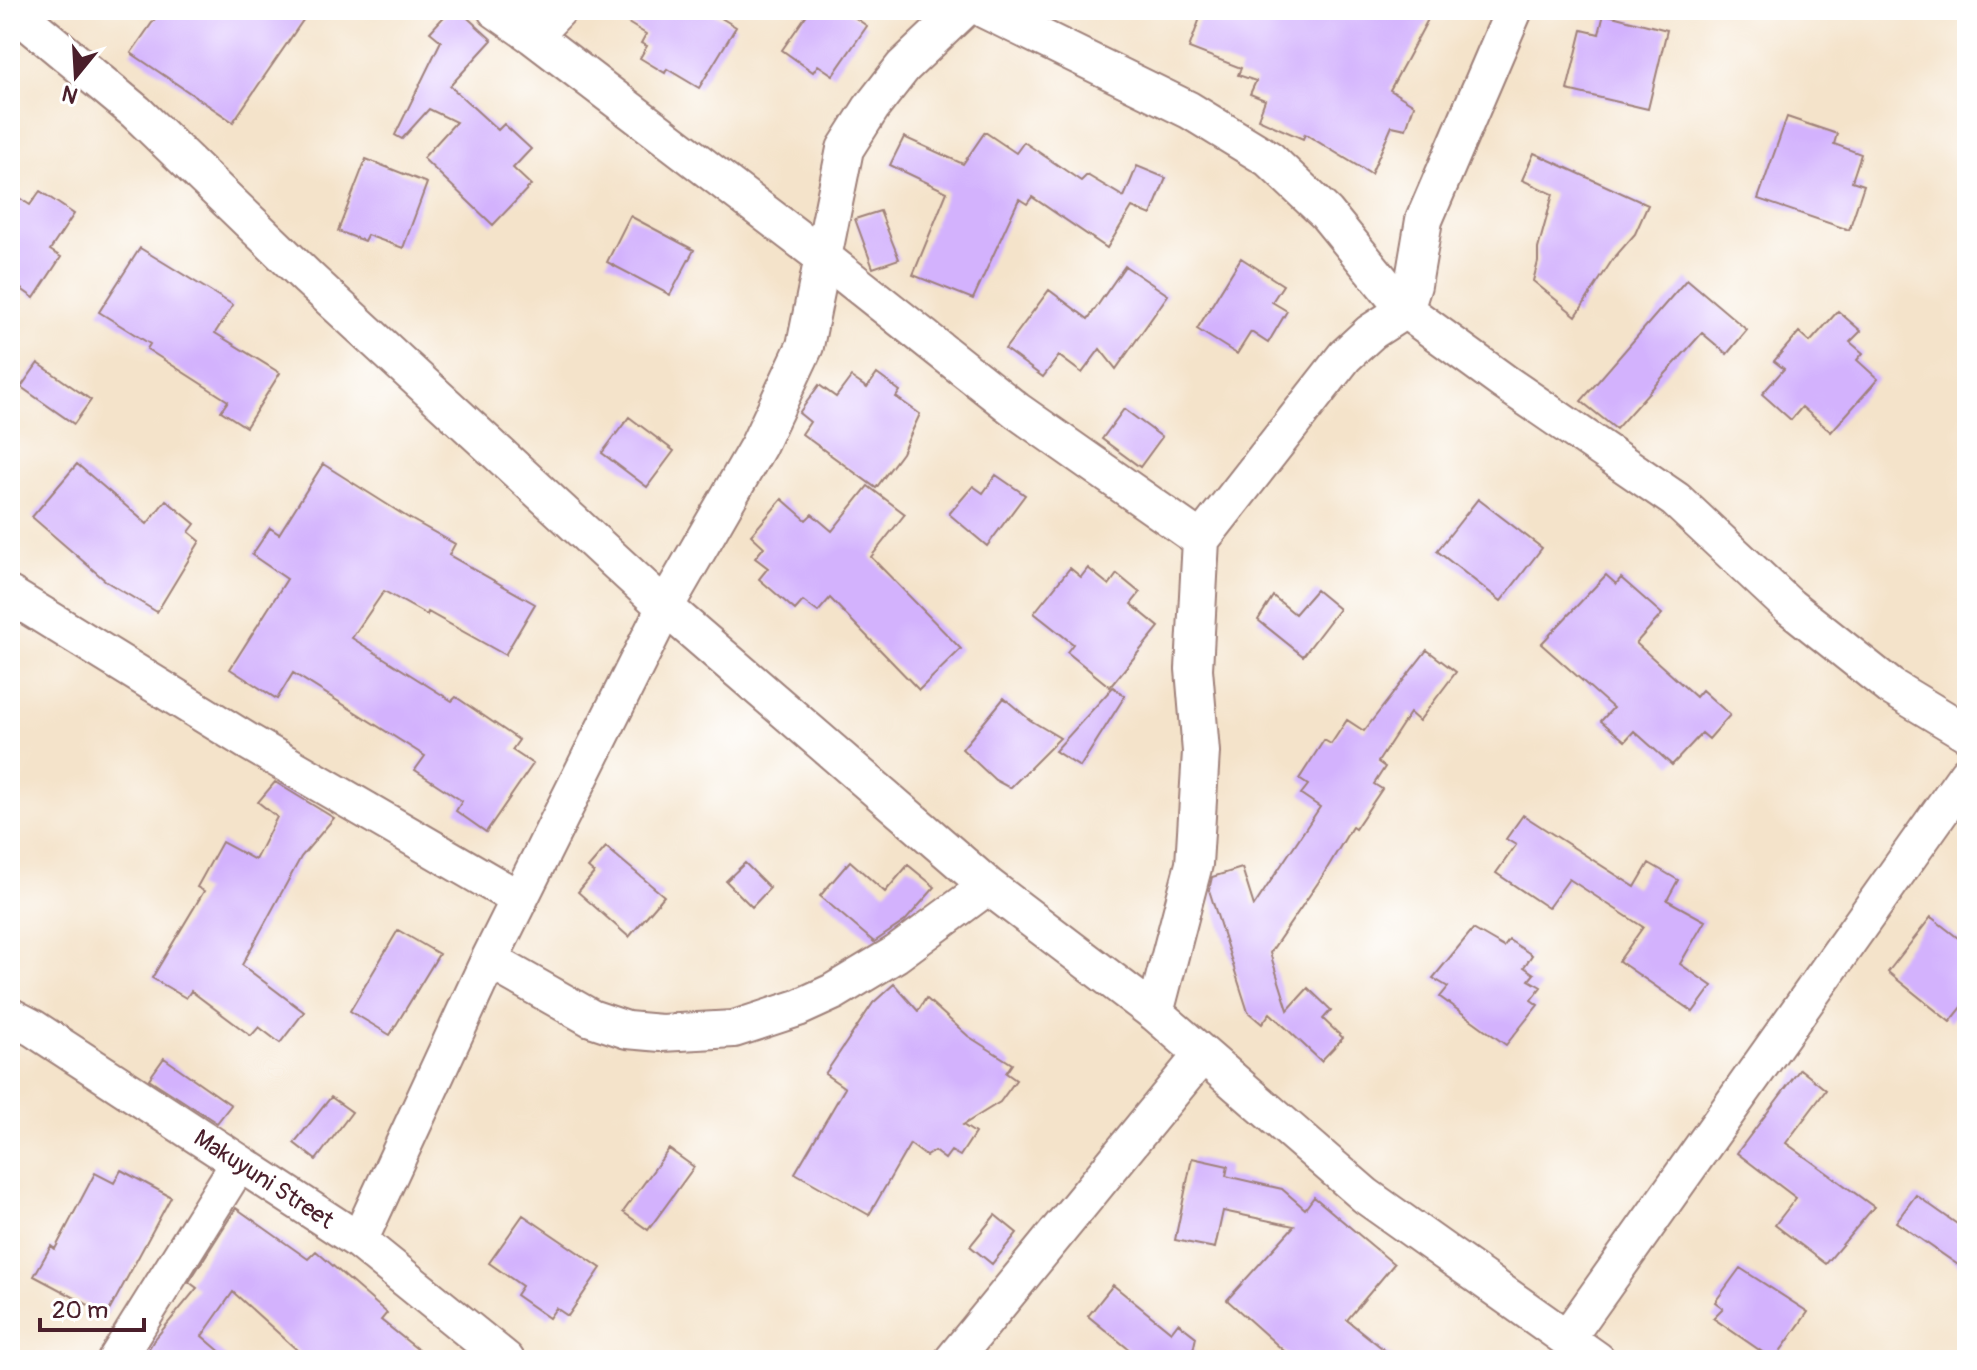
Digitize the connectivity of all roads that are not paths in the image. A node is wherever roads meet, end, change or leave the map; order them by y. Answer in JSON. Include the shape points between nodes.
{"nodes":[{"id":1,"x":13,"y":10,"type":"edge"},
{"id":2,"x":496,"y":10,"type":"edge"},
{"id":3,"x":558,"y":10,"type":"edge"},
{"id":4,"x":963,"y":10,"type":"edge"},
{"id":5,"x":985,"y":10,"type":"edge"},
{"id":6,"x":1514,"y":10,"type":"edge"},
{"id":7,"x":533,"y":36,"type":"junction"},
{"id":8,"x":824,"y":258,"type":"junction"},
{"id":9,"x":1405,"y":310,"type":"junction"},
{"id":10,"x":1201,"y":540,"type":"junction"},
{"id":11,"x":10,"y":595,"type":"edge"},
{"id":12,"x":665,"y":607,"type":"junction"},
{"id":13,"x":1967,"y":733,"type":"edge"},
{"id":14,"x":1967,"y":774,"type":"edge"},
{"id":15,"x":988,"y":886,"type":"junction"},
{"id":16,"x":519,"y":899,"type":"junction"},
{"id":17,"x":489,"y":960,"type":"junction"},
{"id":18,"x":1155,"y":1013,"type":"junction"},
{"id":19,"x":10,"y":1016,"type":"edge"},
{"id":20,"x":1202,"y":1055,"type":"junction"},
{"id":21,"x":239,"y":1163,"type":"junction"},
{"id":22,"x":359,"y":1241,"type":"junction"},
{"id":23,"x":1567,"y":1338,"type":"junction"},
{"id":24,"x":116,"y":1360,"type":"edge"},
{"id":25,"x":506,"y":1360,"type":"edge"},
{"id":26,"x":953,"y":1360,"type":"edge"},
{"id":27,"x":1597,"y":1360,"type":"edge"}],
"edges":[{"from":1,"to":12,"type":"street","via":[[136,112]]},
{"from":2,"to":7,"type":"street"},
{"from":3,"to":7,"type":"street"},
{"from":4,"to":8,"type":"street","via":[[903,67],[845,149]]},
{"from":5,"to":9,"type":"street","via":[[1189,110],[1269,159],[1326,213]]},
{"from":6,"to":9,"type":"street","via":[[1424,220]]},
{"from":7,"to":8,"type":"street"},
{"from":8,"to":10,"type":"street","via":[[1016,410]]},
{"from":8,"to":12,"type":"street","via":[[805,346],[758,446]]},
{"from":9,"to":10,"type":"street","via":[[1345,356]]},
{"from":9,"to":13,"type":"street","via":[[1676,500],[1789,606],[1891,687]]},
{"from":10,"to":18,"type":"street","via":[[1194,669],[1201,752],[1194,864]]},
{"from":11,"to":16,"type":"street"},
{"from":12,"to":15,"type":"street"},
{"from":12,"to":16,"type":"street"},
{"from":14,"to":23,"type":"street"},
{"from":15,"to":17,"type":"street","via":[[896,954],[833,992],[734,1029],[627,1030],[591,1018]]},
{"from":15,"to":18,"type":"street"},
{"from":16,"to":17,"type":"street"},
{"from":17,"to":22,"type":"street"},
{"from":18,"to":20,"type":"street"},
{"from":19,"to":21,"type":"street","name":"Makuyuni Street"},
{"from":20,"to":23,"type":"street","via":[[1366,1196]]},
{"from":20,"to":26,"type":"street"},
{"from":21,"to":22,"type":"street","name":"Makuyuni Street"},
{"from":21,"to":24,"type":"street"},
{"from":22,"to":25,"type":"street","name":"Makuyuni Street"},
{"from":23,"to":27,"type":"street"}]}
